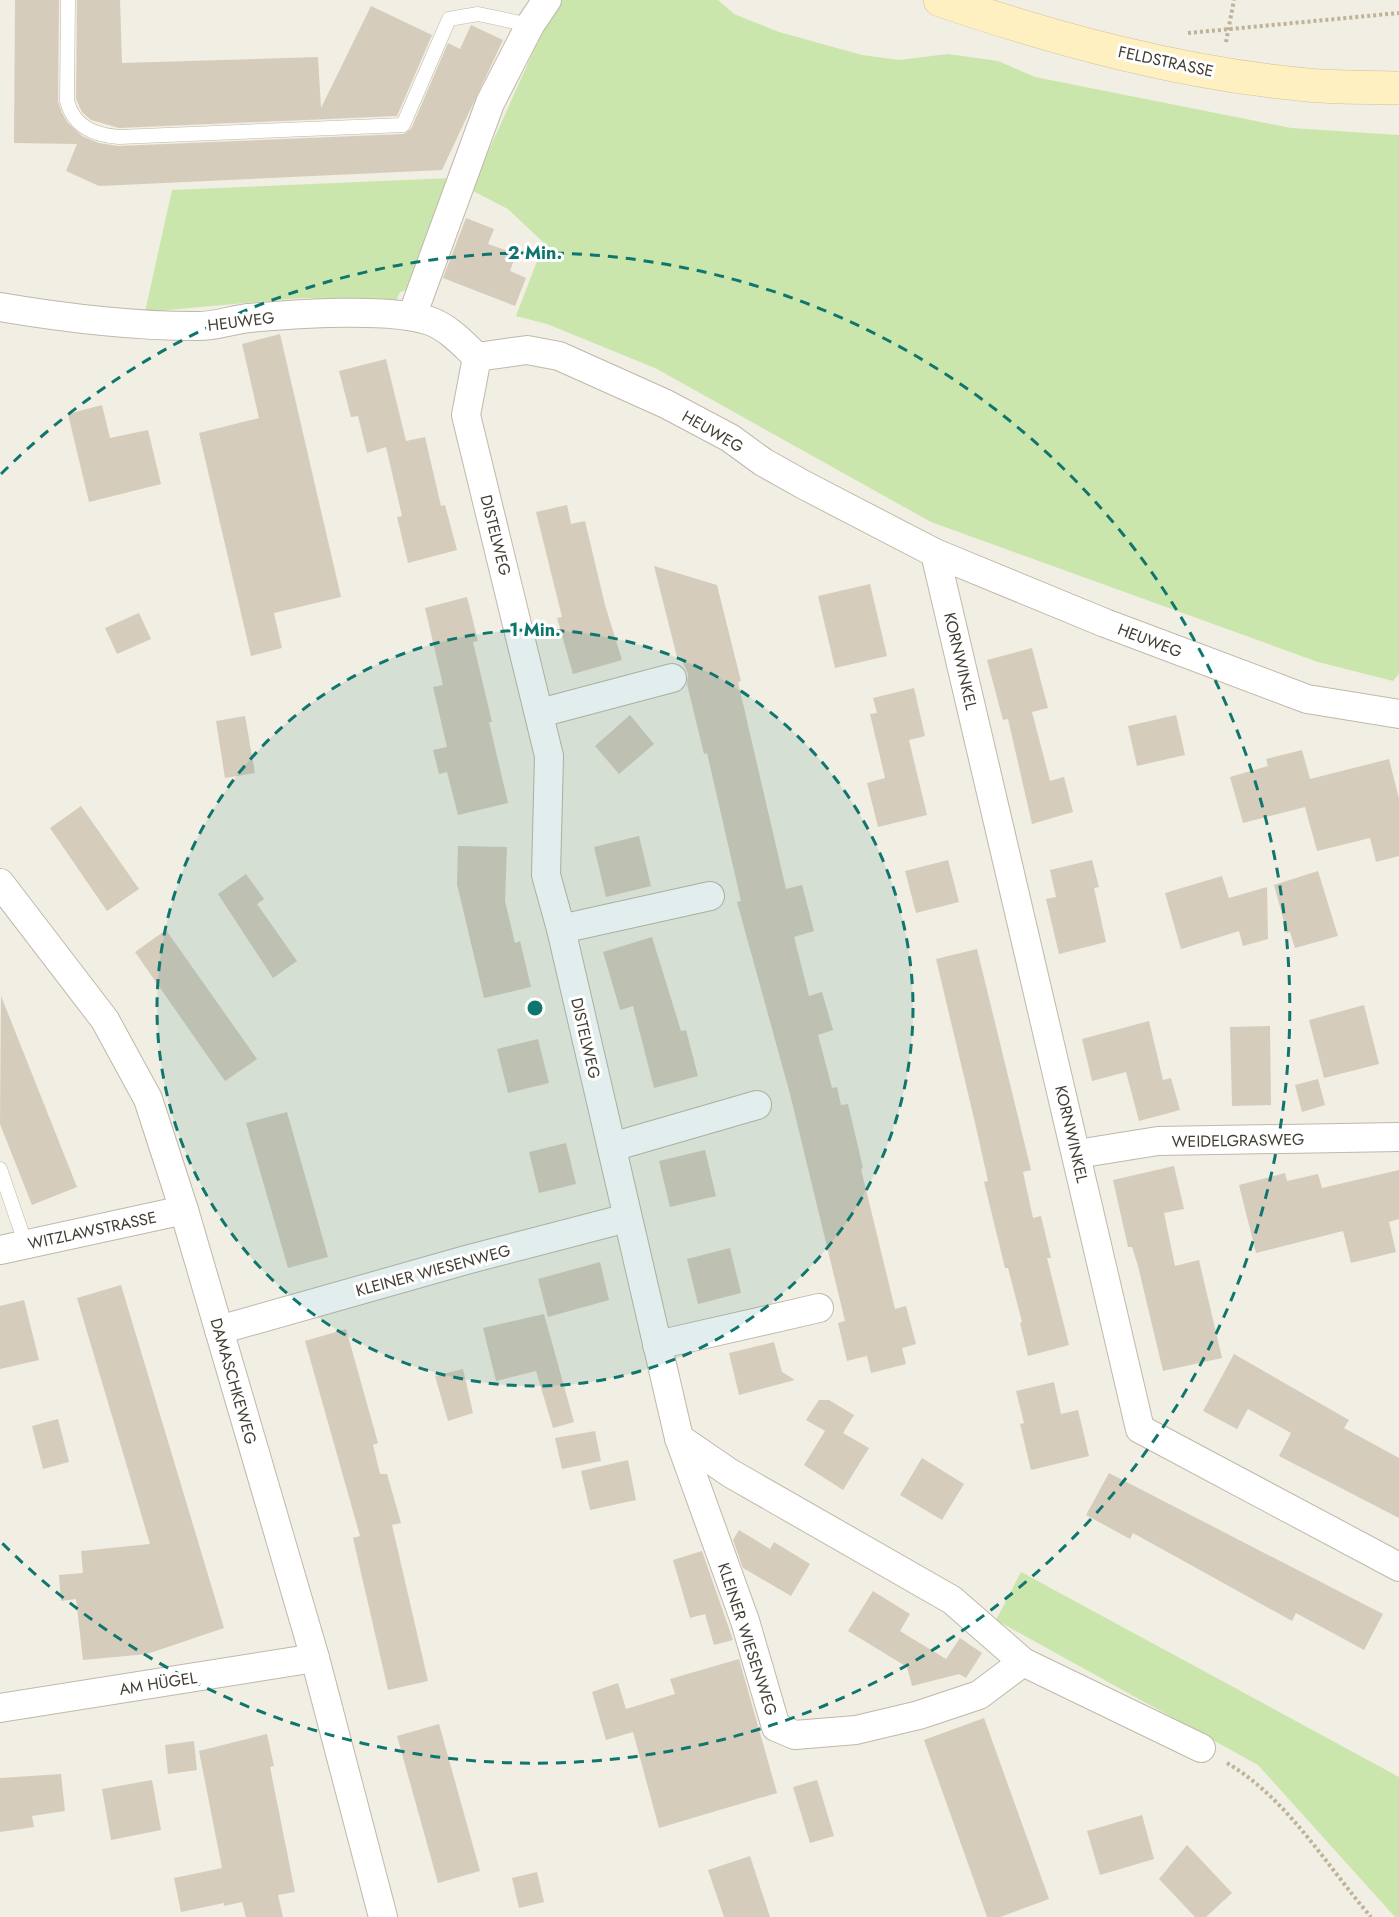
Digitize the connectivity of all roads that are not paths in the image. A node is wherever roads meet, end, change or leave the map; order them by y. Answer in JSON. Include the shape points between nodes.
{"nodes":[{"id":1,"x":68,"y":0,"type":"edge"},
{"id":2,"x":547,"y":0,"type":"edge"},
{"id":3,"x":940,"y":0,"type":"edge"},
{"id":4,"x":530,"y":25,"type":"junction"},
{"id":5,"x":1399,"y":88,"type":"edge"},
{"id":6,"x":0,"y":307,"type":"edge"},
{"id":7,"x":412,"y":316,"type":"junction"},
{"id":8,"x":477,"y":357,"type":"junction"},
{"id":9,"x":935,"y":553,"type":"junction"},
{"id":10,"x":672,"y":678,"type":"dead end"},
{"id":11,"x":540,"y":713,"type":"junction"},
{"id":12,"x":1399,"y":714,"type":"edge"},
{"id":13,"x":0,"y":883,"type":"edge"},
{"id":14,"x":710,"y":897,"type":"dead end"},
{"id":15,"x":561,"y":929,"type":"junction"},
{"id":16,"x":757,"y":1105,"type":"dead end"},
{"id":17,"x":1399,"y":1137,"type":"edge"},
{"id":18,"x":612,"y":1147,"type":"junction"},
{"id":19,"x":1077,"y":1154,"type":"junction"},
{"id":20,"x":0,"y":1169,"type":"edge"},
{"id":21,"x":184,"y":1210,"type":"junction"},
{"id":22,"x":627,"y":1218,"type":"junction"},
{"id":23,"x":13,"y":1247,"type":"edge"},
{"id":24,"x":819,"y":1308,"type":"dead end"},
{"id":25,"x":219,"y":1330,"type":"junction"},
{"id":26,"x":657,"y":1345,"type":"junction"},
{"id":27,"x":679,"y":1438,"type":"junction"},
{"id":28,"x":1399,"y":1567,"type":"edge"},
{"id":29,"x":315,"y":1658,"type":"junction"},
{"id":30,"x":1023,"y":1662,"type":"junction"},
{"id":31,"x":0,"y":1708,"type":"edge"},
{"id":32,"x":1201,"y":1748,"type":"road end"},
{"id":33,"x":383,"y":1917,"type":"edge"}],
"edges":[{"from":1,"to":4,"type":"lane","via":[[70,111],[88,130],[119,137],[403,125],[450,19],[478,14]]},
{"from":2,"to":4,"type":"street"},
{"from":3,"to":5,"type":"main road","name":"FELDSTRASSE","via":[[1076,41],[1222,73],[1308,85]]},
{"from":4,"to":7,"type":"street","via":[[490,103]]},
{"from":6,"to":7,"type":"street","name":"HEUWEG","via":[[91,322],[198,327],[281,316]]},
{"from":7,"to":8,"type":"street","name":"HEUWEG","via":[[433,322]]},
{"from":8,"to":9,"type":"street","name":"HEUWEG","via":[[527,350],[559,356],[721,433],[804,485]]},
{"from":8,"to":11,"type":"street","name":"DISTELWEG","via":[[466,415]]},
{"from":9,"to":12,"type":"street","name":"HEUWEG","via":[[1306,699]]},
{"from":9,"to":19,"type":"street","name":"KORNWINKEL"},
{"from":10,"to":11,"type":"street"},
{"from":11,"to":15,"type":"street","name":"DISTELWEG","via":[[549,756],[546,875]]},
{"from":13,"to":21,"type":"street","name":"DAMASCHKEWEG","via":[[105,1020],[148,1100]]},
{"from":14,"to":15,"type":"street"},
{"from":15,"to":18,"type":"street","name":"DISTELWEG"},
{"from":16,"to":18,"type":"street"},
{"from":17,"to":19,"type":"street","name":"WEIDELGRASWEG","via":[[1158,1141]]},
{"from":18,"to":22,"type":"street","name":"DISTELWEG"},
{"from":19,"to":28,"type":"street","name":"KORNWINKEL","via":[[1140,1429]]},
{"from":20,"to":23,"type":"lane"},
{"from":21,"to":23,"type":"street","name":"WITZLAWSTRASSE"},
{"from":21,"to":25,"type":"street","name":"DAMASCHKEWEG"},
{"from":22,"to":25,"type":"street","name":"KLEINER WIESENWEG"},
{"from":22,"to":26,"type":"street","name":"KLEINER WIESENWEG"},
{"from":24,"to":26,"type":"street"},
{"from":25,"to":29,"type":"street","name":"DAMASCHKEWEG"},
{"from":26,"to":27,"type":"street","name":"KLEINER WIESENWEG"},
{"from":27,"to":30,"type":"street","via":[[730,1473],[952,1600]]},
{"from":27,"to":30,"type":"street","name":"KLEINER WIESENWEG","via":[[745,1621],[776,1727],[795,1735],[856,1730],[919,1715],[979,1695]]},
{"from":29,"to":31,"type":"street","name":"AM HÜGEL"},
{"from":29,"to":33,"type":"street","name":"DAMASCHKEWEG"},
{"from":30,"to":32,"type":"street"}]}
